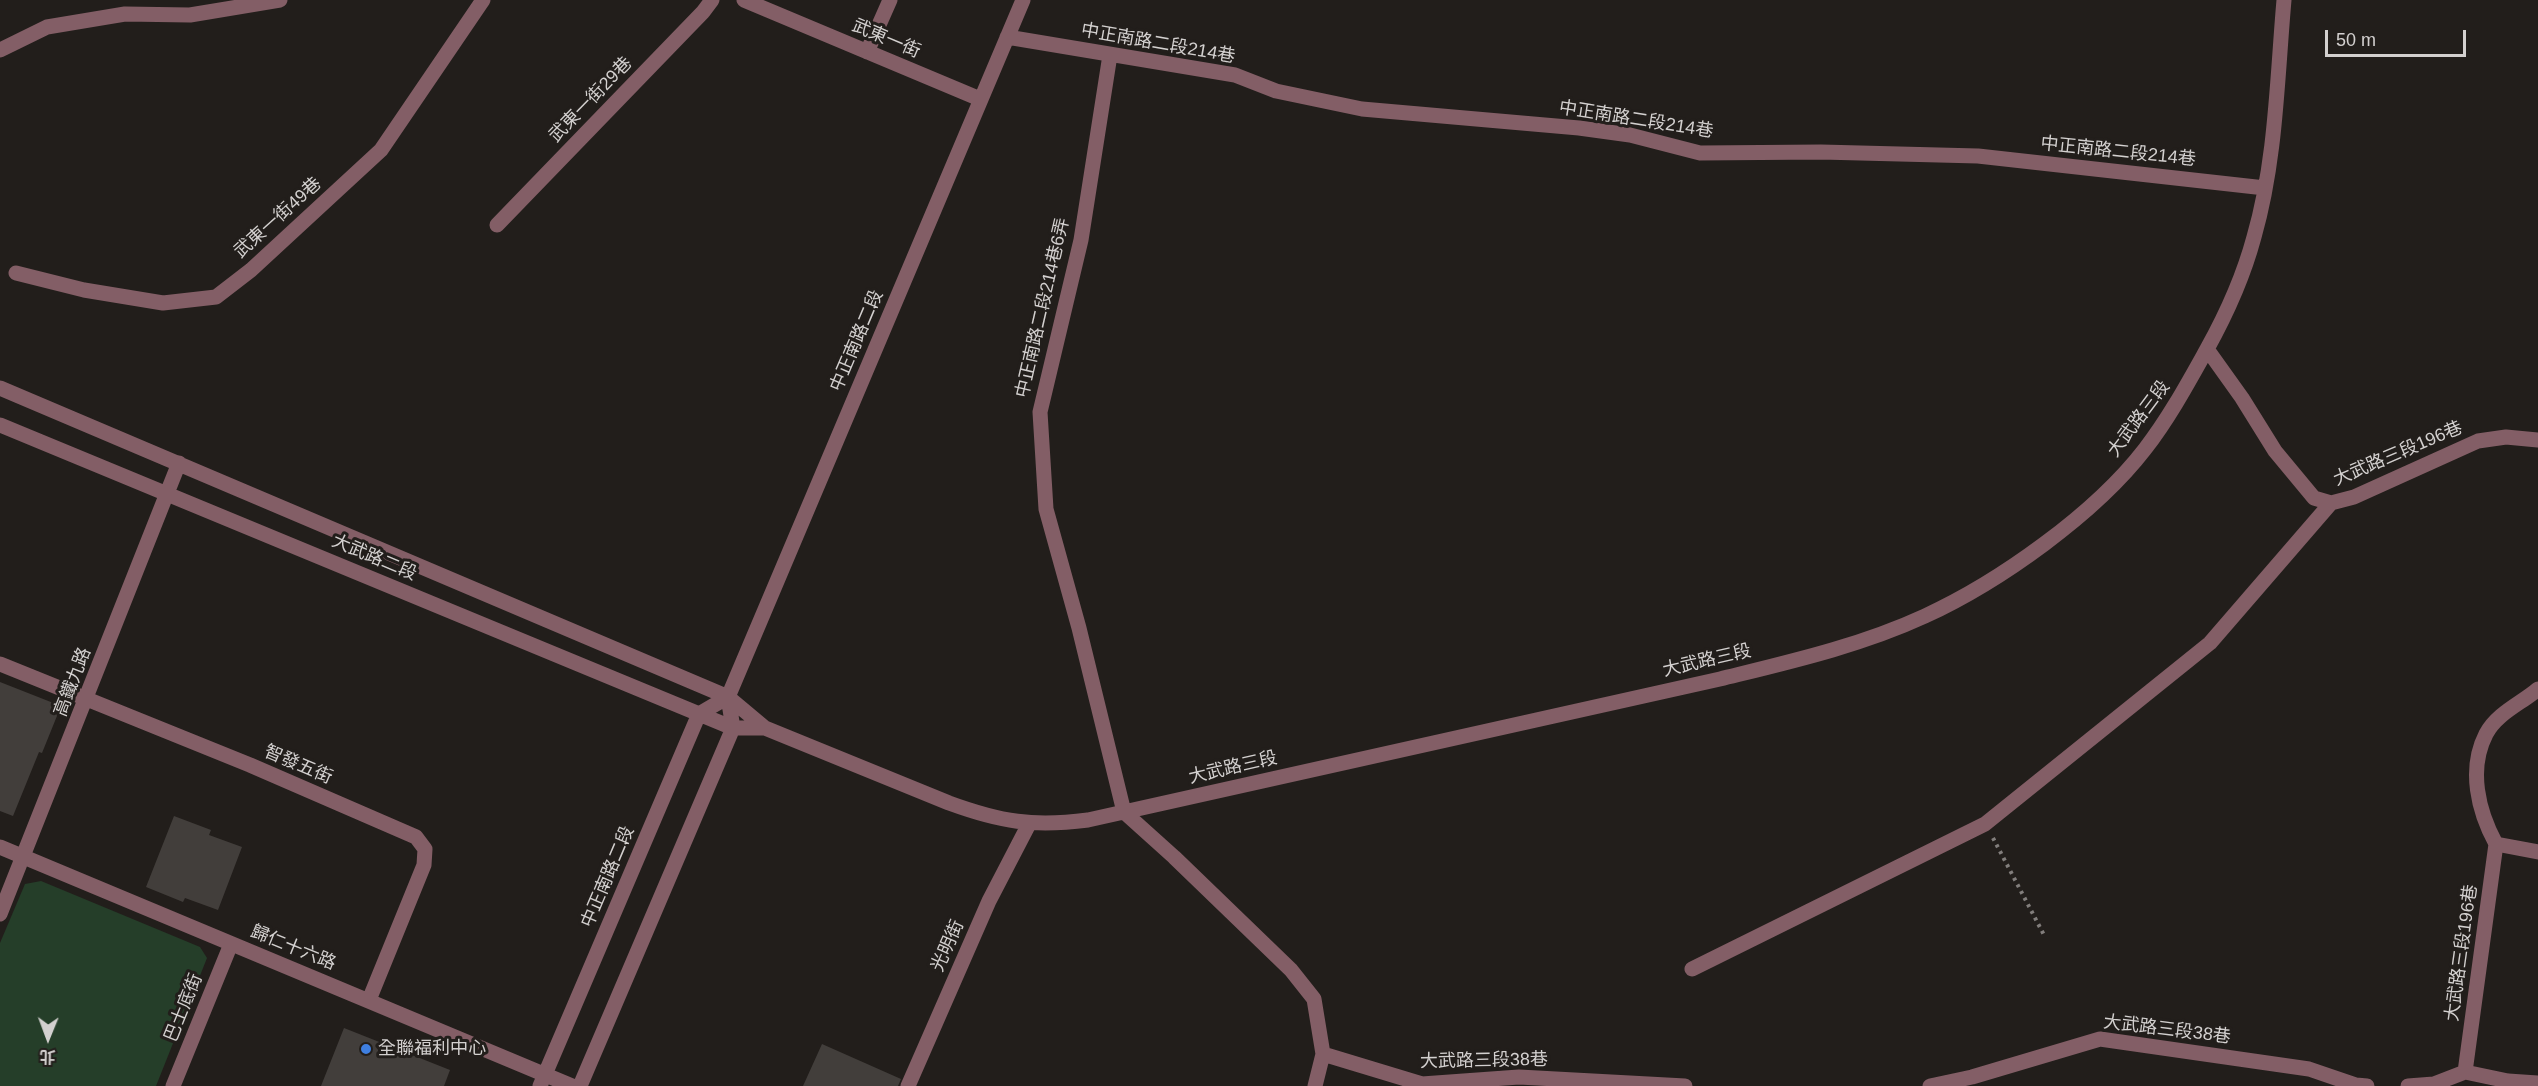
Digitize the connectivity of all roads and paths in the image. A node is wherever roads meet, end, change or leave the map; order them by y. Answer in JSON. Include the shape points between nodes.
{"nodes":[{"id":1,"x":280,"y":0,"type":"edge"},
{"id":2,"x":483,"y":0,"type":"edge"},
{"id":3,"x":712,"y":0,"type":"edge"},
{"id":4,"x":744,"y":0,"type":"edge"},
{"id":5,"x":890,"y":0,"type":"edge"},
{"id":6,"x":1023,"y":0,"type":"edge"},
{"id":7,"x":2284,"y":0,"type":"edge"},
{"id":8,"x":1007,"y":37,"type":"junction"},
{"id":9,"x":0,"y":50,"type":"edge"},
{"id":10,"x":867,"y":52,"type":"junction"},
{"id":11,"x":1110,"y":56,"type":"junction"},
{"id":12,"x":980,"y":99,"type":"junction"},
{"id":13,"x":2265,"y":188,"type":"junction"},
{"id":14,"x":497,"y":225,"type":"dead end"},
{"id":15,"x":16,"y":273,"type":"dead end"},
{"id":16,"x":2207,"y":349,"type":"junction"},
{"id":17,"x":0,"y":388,"type":"edge"},
{"id":18,"x":0,"y":425,"type":"edge"},
{"id":19,"x":2538,"y":440,"type":"edge"},
{"id":20,"x":179,"y":463,"type":"junction"},
{"id":21,"x":169,"y":494,"type":"junction"},
{"id":22,"x":2331,"y":503,"type":"junction"},
{"id":23,"x":0,"y":664,"type":"edge"},
{"id":24,"x":2538,"y":688,"type":"edge"},
{"id":25,"x":728,"y":698,"type":"junction"},
{"id":26,"x":87,"y":700,"type":"junction"},
{"id":27,"x":699,"y":714,"type":"junction"},
{"id":28,"x":733,"y":728,"type":"junction"},
{"id":29,"x":765,"y":728,"type":"junction"},
{"id":30,"x":1124,"y":812,"type":"junction"},
{"id":31,"x":1029,"y":824,"type":"junction"},
{"id":32,"x":1985,"y":824,"type":"junction"},
{"id":33,"x":2496,"y":844,"type":"junction"},
{"id":34,"x":0,"y":847,"type":"edge"},
{"id":35,"x":2538,"y":852,"type":"edge"},
{"id":36,"x":24,"y":857,"type":"junction"},
{"id":37,"x":0,"y":914,"type":"edge"},
{"id":38,"x":2044,"y":935,"type":"dead end"},
{"id":39,"x":231,"y":944,"type":"junction"},
{"id":40,"x":1692,"y":969,"type":"dead end"},
{"id":41,"x":369,"y":1000,"type":"junction"},
{"id":42,"x":1323,"y":1054,"type":"junction"},
{"id":43,"x":2465,"y":1072,"type":"junction"},
{"id":44,"x":543,"y":1081,"type":"edge"},
{"id":45,"x":2538,"y":1083,"type":"edge"},
{"id":46,"x":173,"y":1086,"type":"edge"},
{"id":47,"x":572,"y":1086,"type":"edge"},
{"id":48,"x":580,"y":1086,"type":"edge"},
{"id":49,"x":908,"y":1086,"type":"edge"},
{"id":50,"x":1316,"y":1086,"type":"edge"},
{"id":51,"x":1685,"y":1086,"type":"edge"},
{"id":52,"x":1930,"y":1086,"type":"edge"},
{"id":53,"x":2367,"y":1086,"type":"edge"},
{"id":54,"x":2408,"y":1086,"type":"edge"}],
"edges":[{"from":1,"to":9,"type":"street","via":[[190,15],[125,14],[47,27]]},
{"from":2,"to":15,"type":"street","name":"武東一街49巷","via":[[381,150],[251,270],[216,297],[163,303],[84,290]]},
{"from":3,"to":14,"type":"street","name":"武東一街29巷"},
{"from":4,"to":10,"type":"street","name":"武東一街"},
{"from":5,"to":10,"type":"street"},
{"from":6,"to":8,"type":"street","name":"中正南路二段"},
{"from":7,"to":13,"type":"street","name":"大武路三段"},
{"from":8,"to":11,"type":"street","name":"中正南路二段214巷"},
{"from":8,"to":12,"type":"street","name":"中正南路二段"},
{"from":10,"to":12,"type":"street","name":"武東一街"},
{"from":11,"to":13,"type":"street","name":"中正南路二段214巷","via":[[1235,75],[1276,91],[1362,110],[1579,128],[1630,135],[1700,153],[1978,156]]},
{"from":11,"to":30,"type":"street","name":"中正南路二段214巷6弄","via":[[1081,240],[1040,412],[1046,509]]},
{"from":12,"to":25,"type":"street","name":"中正南路二段"},
{"from":13,"to":16,"type":"street","name":"大武路三段","via":[[2240,283],[2225,320]]},
{"from":16,"to":22,"type":"street","name":"大武路三段196巷","via":[[2275,451],[2314,498]]},
{"from":16,"to":30,"type":"street","name":"大武路三段","via":[[2145,450],[2118,478],[2044,545],[1972,592],[1926,616],[1849,645],[1730,676]]},
{"from":17,"to":20,"type":"street","name":"大武路二段"},
{"from":18,"to":21,"type":"street","name":"大武路二段"},
{"from":19,"to":22,"type":"street","name":"大武路三段196巷","via":[[2505,437],[2478,441],[2354,497]]},
{"from":20,"to":21,"type":"street","name":"高鐵九路"},
{"from":20,"to":25,"type":"street","name":"大武路二段"},
{"from":21,"to":26,"type":"street","name":"高鐵九路"},
{"from":21,"to":27,"type":"street","name":"大武路二段"},
{"from":22,"to":32,"type":"street","via":[[2210,643]]},
{"from":23,"to":26,"type":"street","name":"智發五街"},
{"from":24,"to":33,"type":"street","via":[[2510,708],[2486,733],[2475,772],[2484,822]]},
{"from":25,"to":27,"type":"street"},
{"from":25,"to":28,"type":"street"},
{"from":25,"to":29,"type":"street","name":"大武路三段"},
{"from":26,"to":36,"type":"street","name":"高鐵九路"},
{"from":26,"to":41,"type":"street","name":"智發五街","via":[[417,837],[425,849],[423,865]]},
{"from":27,"to":28,"type":"street","name":"大武路二段"},
{"from":27,"to":44,"type":"street","name":"中正南路二段"},
{"from":28,"to":29,"type":"street","name":"大武路三段"},
{"from":28,"to":48,"type":"street"},
{"from":29,"to":31,"type":"street","name":"大武路三段","via":[[966,810]]},
{"from":30,"to":31,"type":"street","name":"大武路三段","via":[[1055,824]]},
{"from":30,"to":42,"type":"street","via":[[1291,970],[1314,999]]},
{"from":31,"to":49,"type":"street","name":"光明街","via":[[989,901]]},
{"from":32,"to":38,"type":"path"},
{"from":32,"to":40,"type":"street"},
{"from":33,"to":35,"type":"street"},
{"from":33,"to":43,"type":"street","name":"大武路三段196巷"},
{"from":34,"to":36,"type":"street","name":"歸仁十六路"},
{"from":36,"to":37,"type":"street","name":"高鐵九路"},
{"from":36,"to":39,"type":"street","name":"歸仁十六路"},
{"from":39,"to":41,"type":"street","name":"歸仁十六路"},
{"from":39,"to":46,"type":"street","name":"巴士底街"},
{"from":41,"to":44,"type":"street","name":"歸仁十六路"},
{"from":42,"to":50,"type":"street"},
{"from":42,"to":51,"type":"street","name":"大武路三段38巷","via":[[1422,1084],[1519,1077]]},
{"from":43,"to":45,"type":"street"},
{"from":43,"to":54,"type":"street","via":[[2434,1084]]},
{"from":44,"to":47,"type":"street","name":"歸仁十六路"},
{"from":52,"to":53,"type":"street","name":"大武路三段38巷","via":[[2100,1039],[2309,1069]]}]}
